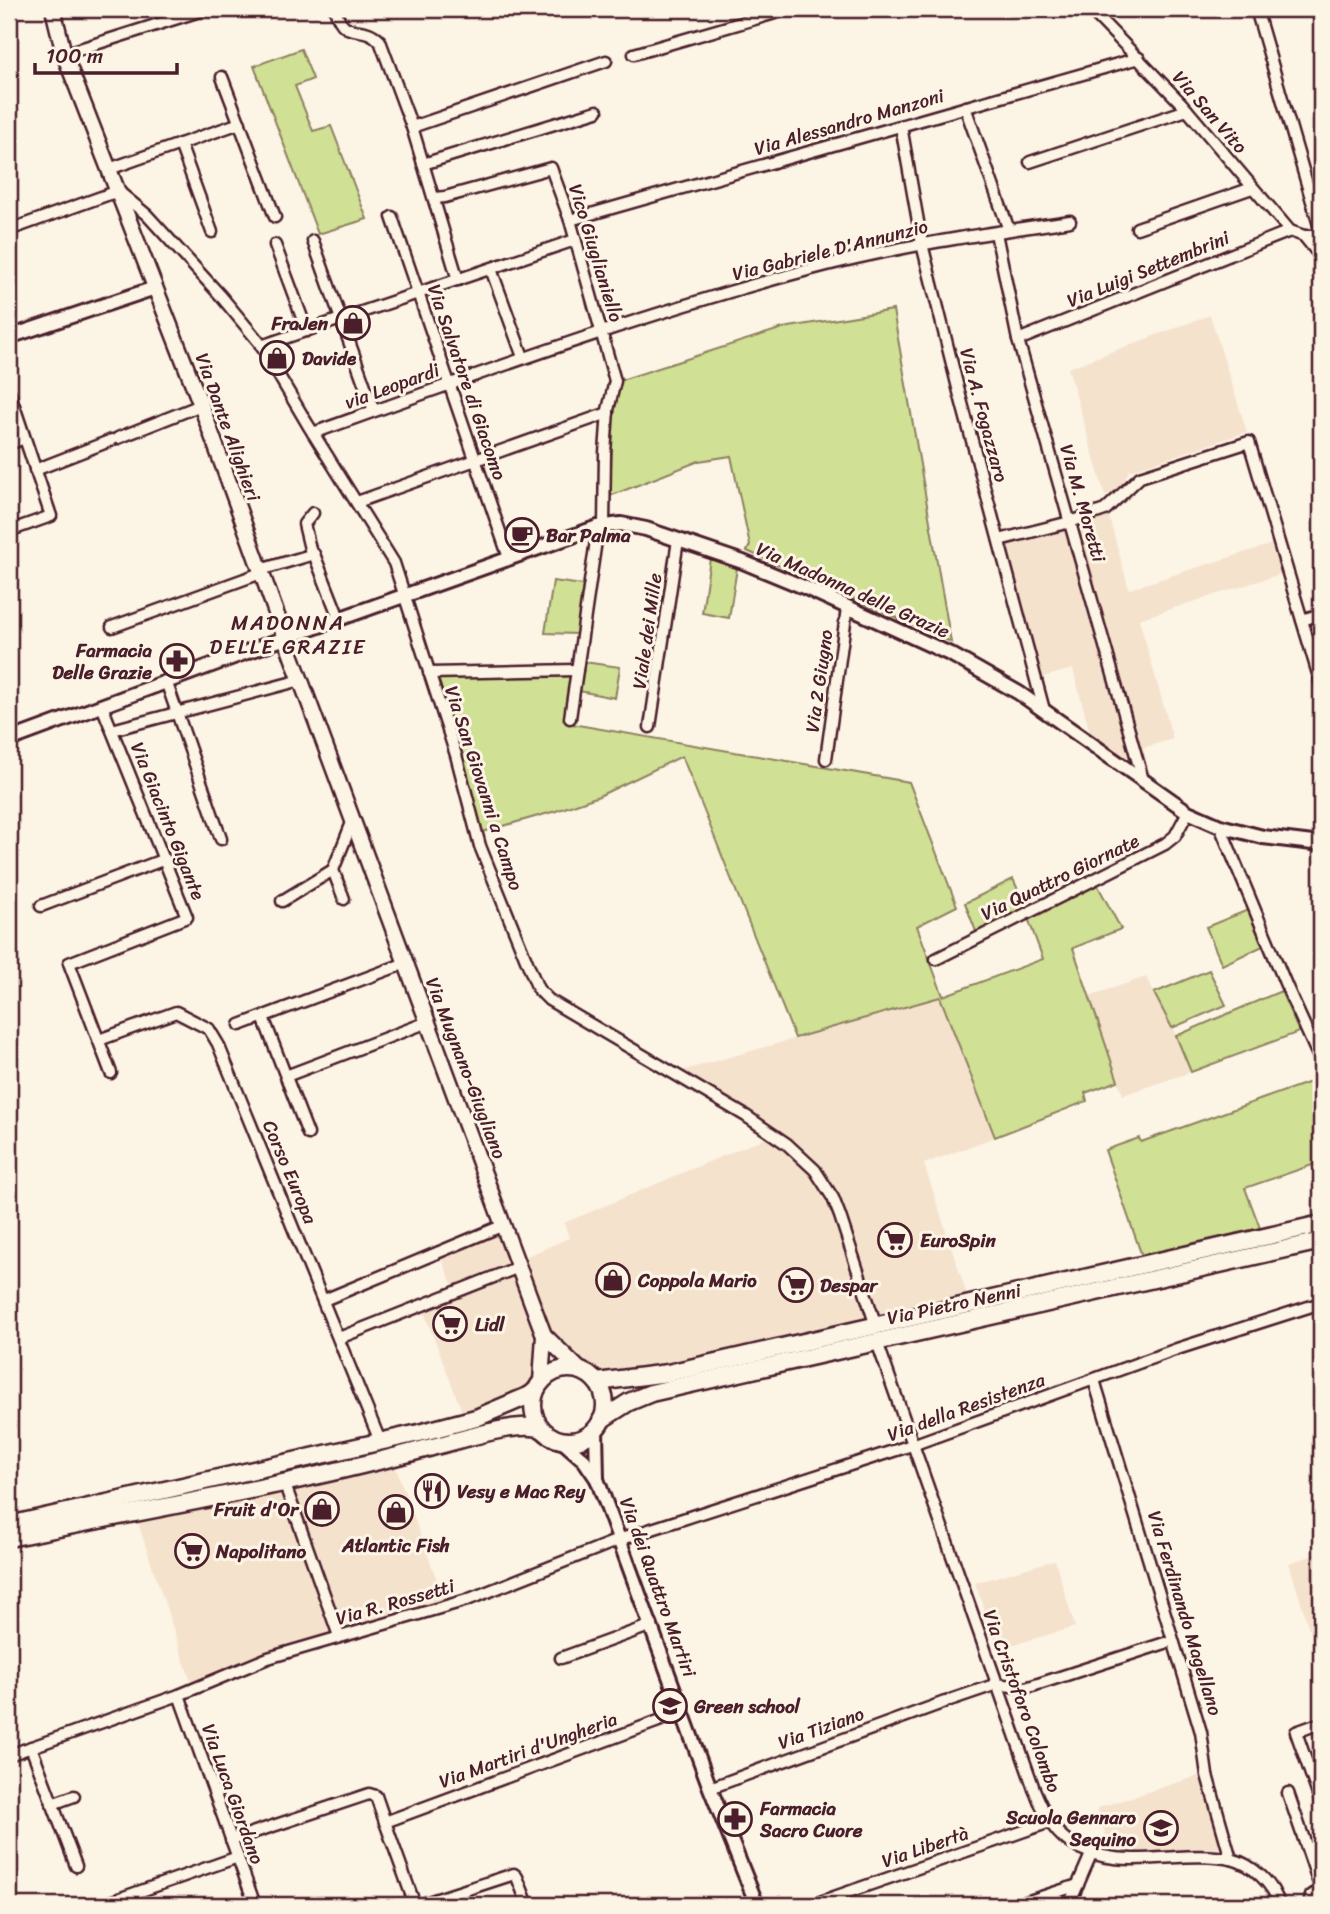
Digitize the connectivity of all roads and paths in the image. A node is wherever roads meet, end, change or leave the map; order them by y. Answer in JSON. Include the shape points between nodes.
{"nodes":[{"id":1,"x":52,"y":9,"type":"edge"},
{"id":2,"x":206,"y":9,"type":"edge"},
{"id":3,"x":335,"y":9,"type":"edge"},
{"id":4,"x":789,"y":9,"type":"edge"},
{"id":5,"x":1090,"y":9,"type":"edge"},
{"id":6,"x":1256,"y":9,"type":"edge"},
{"id":7,"x":64,"y":54,"type":"junction"},
{"id":8,"x":634,"y":54,"type":"dead end"},
{"id":9,"x":1139,"y":58,"type":"junction"},
{"id":10,"x":606,"y":61,"type":"dead end"},
{"id":11,"x":222,"y":77,"type":"dead end"},
{"id":12,"x":965,"y":107,"type":"junction"},
{"id":13,"x":1187,"y":110,"type":"junction"},
{"id":14,"x":597,"y":111,"type":"dead end"},
{"id":15,"x":240,"y":123,"type":"junction"},
{"id":16,"x":901,"y":126,"type":"junction"},
{"id":17,"x":412,"y":127,"type":"junction"},
{"id":18,"x":180,"y":144,"type":"junction"},
{"id":19,"x":1030,"y":162,"type":"dead end"},
{"id":20,"x":423,"y":164,"type":"junction"},
{"id":21,"x":109,"y":169,"type":"junction"},
{"id":22,"x":1252,"y":188,"type":"junction"},
{"id":23,"x":118,"y":191,"type":"junction"},
{"id":24,"x":435,"y":198,"type":"junction"},
{"id":25,"x":275,"y":217,"type":"dead end"},
{"id":26,"x":392,"y":217,"type":"dead end"},
{"id":27,"x":569,"y":220,"type":"junction"},
{"id":28,"x":1070,"y":221,"type":"dead end"},
{"id":29,"x":1137,"y":228,"type":"dead end"},
{"id":30,"x":9,"y":230,"type":"edge"},
{"id":31,"x":1009,"y":230,"type":"junction"},
{"id":32,"x":1290,"y":231,"type":"junction"},
{"id":33,"x":212,"y":232,"type":"dead end"},
{"id":34,"x":996,"y":233,"type":"junction"},
{"id":35,"x":1321,"y":234,"type":"edge"},
{"id":36,"x":1304,"y":236,"type":"junction"},
{"id":37,"x":575,"y":240,"type":"junction"},
{"id":38,"x":313,"y":241,"type":"dead end"},
{"id":39,"x":922,"y":244,"type":"junction"},
{"id":40,"x":275,"y":245,"type":"dead end"},
{"id":41,"x":1321,"y":257,"type":"edge"},
{"id":42,"x":491,"y":268,"type":"junction"},
{"id":43,"x":458,"y":280,"type":"junction"},
{"id":44,"x":155,"y":288,"type":"junction"},
{"id":45,"x":418,"y":293,"type":"junction"},
{"id":46,"x":341,"y":320,"type":"junction"},
{"id":47,"x":306,"y":331,"type":"junction"},
{"id":48,"x":602,"y":333,"type":"junction"},
{"id":49,"x":9,"y":337,"type":"edge"},
{"id":50,"x":1018,"y":340,"type":"junction"},
{"id":51,"x":261,"y":346,"type":"junction"},
{"id":52,"x":523,"y":357,"type":"junction"},
{"id":53,"x":449,"y":384,"type":"junction"},
{"id":54,"x":9,"y":391,"type":"edge"},
{"id":55,"x":201,"y":405,"type":"junction"},
{"id":56,"x":374,"y":411,"type":"junction"},
{"id":57,"x":608,"y":413,"type":"junction"},
{"id":58,"x":313,"y":433,"type":"junction"},
{"id":59,"x":24,"y":438,"type":"junction"},
{"id":60,"x":9,"y":444,"type":"edge"},
{"id":61,"x":475,"y":460,"type":"junction"},
{"id":62,"x":35,"y":470,"type":"junction"},
{"id":63,"x":357,"y":502,"type":"junction"},
{"id":64,"x":313,"y":513,"type":"dead end"},
{"id":65,"x":1070,"y":522,"type":"junction"},
{"id":66,"x":601,"y":527,"type":"junction"},
{"id":67,"x":9,"y":531,"type":"edge"},
{"id":68,"x":678,"y":540,"type":"junction"},
{"id":69,"x":999,"y":540,"type":"junction"},
{"id":70,"x":311,"y":553,"type":"junction"},
{"id":71,"x":509,"y":558,"type":"junction"},
{"id":72,"x":261,"y":571,"type":"junction"},
{"id":73,"x":405,"y":595,"type":"junction"},
{"id":74,"x":847,"y":608,"type":"junction"},
{"id":75,"x":1321,"y":614,"type":"edge"},
{"id":76,"x":339,"y":618,"type":"junction"},
{"id":77,"x":1302,"y":620,"type":"junction"},
{"id":78,"x":112,"y":627,"type":"dead end"},
{"id":79,"x":285,"y":638,"type":"junction"},
{"id":80,"x":577,"y":670,"type":"junction"},
{"id":81,"x":429,"y":673,"type":"junction"},
{"id":82,"x":301,"y":680,"type":"junction"},
{"id":83,"x":166,"y":681,"type":"junction"},
{"id":84,"x":1321,"y":684,"type":"edge"},
{"id":85,"x":102,"y":706,"type":"junction"},
{"id":86,"x":1044,"y":710,"type":"junction"},
{"id":87,"x":177,"y":713,"type":"junction"},
{"id":88,"x":9,"y":718,"type":"edge"},
{"id":89,"x":570,"y":718,"type":"dead end"},
{"id":90,"x":650,"y":727,"type":"dead end"},
{"id":91,"x":112,"y":730,"type":"junction"},
{"id":92,"x":12,"y":739,"type":"edge"},
{"id":93,"x":826,"y":759,"type":"dead end"},
{"id":94,"x":1143,"y":780,"type":"junction"},
{"id":95,"x":1188,"y":812,"type":"junction"},
{"id":96,"x":352,"y":818,"type":"junction"},
{"id":97,"x":1220,"y":826,"type":"junction"},
{"id":98,"x":221,"y":839,"type":"dead end"},
{"id":99,"x":1321,"y":844,"type":"edge"},
{"id":100,"x":165,"y":859,"type":"junction"},
{"id":101,"x":333,"y":870,"type":"junction"},
{"id":102,"x":344,"y":899,"type":"dead end"},
{"id":103,"x":282,"y":901,"type":"dead end"},
{"id":104,"x":41,"y":906,"type":"dead end"},
{"id":105,"x":936,"y":959,"type":"dead end"},
{"id":106,"x":406,"y":963,"type":"junction"},
{"id":107,"x":263,"y":1017,"type":"junction"},
{"id":108,"x":428,"y":1022,"type":"junction"},
{"id":109,"x":240,"y":1025,"type":"dead end"},
{"id":110,"x":99,"y":1040,"type":"junction"},
{"id":111,"x":1321,"y":1062,"type":"edge"},
{"id":112,"x":111,"y":1073,"type":"dead end"},
{"id":113,"x":286,"y":1076,"type":"junction"},
{"id":114,"x":308,"y":1134,"type":"dead end"},
{"id":115,"x":1321,"y":1224,"type":"edge"},
{"id":116,"x":505,"y":1225,"type":"junction"},
{"id":117,"x":1321,"y":1241,"type":"edge"},
{"id":118,"x":519,"y":1267,"type":"junction"},
{"id":119,"x":324,"y":1300,"type":"junction"},
{"id":120,"x":1321,"y":1303,"type":"edge"},
{"id":121,"x":877,"y":1334,"type":"junction"},
{"id":122,"x":544,"y":1335,"type":"junction"},
{"id":123,"x":339,"y":1338,"type":"junction"},
{"id":124,"x":580,"y":1370,"type":"junction"},
{"id":125,"x":1094,"y":1380,"type":"junction"},
{"id":126,"x":597,"y":1382,"type":"junction"},
{"id":127,"x":538,"y":1386,"type":"junction"},
{"id":128,"x":598,"y":1425,"type":"junction"},
{"id":129,"x":542,"y":1429,"type":"junction"},
{"id":130,"x":561,"y":1440,"type":"junction"},
{"id":131,"x":380,"y":1441,"type":"junction"},
{"id":132,"x":915,"y":1444,"type":"junction"},
{"id":133,"x":597,"y":1479,"type":"junction"},
{"id":134,"x":284,"y":1482,"type":"junction"},
{"id":135,"x":9,"y":1525,"type":"edge"},
{"id":136,"x":9,"y":1538,"type":"edge"},
{"id":137,"x":621,"y":1539,"type":"junction"},
{"id":138,"x":652,"y":1625,"type":"junction"},
{"id":139,"x":339,"y":1636,"type":"junction"},
{"id":140,"x":1166,"y":1643,"type":"dead end"},
{"id":141,"x":561,"y":1658,"type":"dead end"},
{"id":142,"x":997,"y":1684,"type":"junction"},
{"id":143,"x":179,"y":1695,"type":"junction"},
{"id":144,"x":683,"y":1712,"type":"junction"},
{"id":145,"x":1321,"y":1723,"type":"edge"},
{"id":146,"x":31,"y":1747,"type":"junction"},
{"id":147,"x":9,"y":1755,"type":"edge"},
{"id":148,"x":710,"y":1788,"type":"junction"},
{"id":149,"x":1288,"y":1793,"type":"dead end"},
{"id":150,"x":74,"y":1796,"type":"dead end"},
{"id":151,"x":1321,"y":1803,"type":"edge"},
{"id":152,"x":52,"y":1804,"type":"junction"},
{"id":153,"x":385,"y":1822,"type":"junction"},
{"id":154,"x":1050,"y":1822,"type":"junction"},
{"id":155,"x":231,"y":1840,"type":"junction"},
{"id":156,"x":1092,"y":1852,"type":"junction"},
{"id":157,"x":238,"y":1857,"type":"junction"},
{"id":158,"x":1231,"y":1859,"type":"junction"},
{"id":159,"x":76,"y":1866,"type":"dead end"},
{"id":160,"x":1078,"y":1885,"type":"junction"},
{"id":161,"x":1321,"y":1889,"type":"edge"},
{"id":162,"x":102,"y":1905,"type":"edge"},
{"id":163,"x":255,"y":1905,"type":"edge"},
{"id":164,"x":417,"y":1905,"type":"edge"},
{"id":165,"x":528,"y":1905,"type":"edge"},
{"id":166,"x":757,"y":1905,"type":"edge"},
{"id":167,"x":811,"y":1905,"type":"edge"},
{"id":168,"x":1017,"y":1905,"type":"edge"},
{"id":169,"x":1069,"y":1905,"type":"edge"},
{"id":170,"x":1279,"y":1905,"type":"edge"},
{"id":171,"x":1309,"y":1905,"type":"edge"}],
"edges":[{"from":1,"to":7,"type":"main road","name":"Via Dante Alighieri"},
{"from":2,"to":7,"type":"street"},
{"from":3,"to":17,"type":"street","via":[[345,28],[374,35],[380,41]]},
{"from":4,"to":8,"type":"street"},
{"from":5,"to":9,"type":"street","name":"Via San Vito"},
{"from":6,"to":35,"type":"street"},
{"from":7,"to":21,"type":"main road","name":"Via Dante Alighieri"},
{"from":9,"to":12,"type":"street","name":"Via Alessandro Manzoni"},
{"from":9,"to":13,"type":"street","name":"Via San Vito"},
{"from":10,"to":17,"type":"street"},
{"from":11,"to":15,"type":"street"},
{"from":12,"to":16,"type":"street","name":"Via Alessandro Manzoni"},
{"from":12,"to":31,"type":"street"},
{"from":13,"to":19,"type":"street"},
{"from":13,"to":22,"type":"street","name":"Via San Vito"},
{"from":14,"to":20,"type":"street"},
{"from":15,"to":18,"type":"street"},
{"from":15,"to":25,"type":"street"},
{"from":16,"to":27,"type":"street","name":"Via Alessandro Manzoni"},
{"from":16,"to":39,"type":"street","name":"Via A. Fogazzaro"},
{"from":17,"to":20,"type":"street"},
{"from":18,"to":21,"type":"street"},
{"from":18,"to":33,"type":"street"},
{"from":20,"to":24,"type":"street"},
{"from":21,"to":23,"type":"main road","name":"Via Dante Alighieri"},
{"from":22,"to":29,"type":"street"},
{"from":22,"to":32,"type":"street","name":"Via San Vito"},
{"from":23,"to":30,"type":"street"},
{"from":23,"to":44,"type":"main road","name":"Via Dante Alighieri"},
{"from":23,"to":51,"type":"street","name":"Via San Giovanni a Campo","via":[[156,225]]},
{"from":24,"to":27,"type":"street","name":"Vico Giuglianiello","via":[[551,168]]},
{"from":24,"to":43,"type":"street"},
{"from":26,"to":45,"type":"street","name":"Via Salvatore di Giacomo"},
{"from":27,"to":37,"type":"street","name":"Vico Giuglianiello"},
{"from":28,"to":31,"type":"street","name":"Via Gabriele D'Annunzio"},
{"from":31,"to":34,"type":"street","name":"Via Gabriele D'Annunzio"},
{"from":32,"to":36,"type":"street","name":"Via San Vito"},
{"from":32,"to":50,"type":"street","name":"Via Luigi Settembrini"},
{"from":34,"to":39,"type":"street","name":"Via Gabriele D'Annunzio"},
{"from":34,"to":50,"type":"street","name":"Via M. Moretti"},
{"from":35,"to":36,"type":"street","name":"Via San Vito"},
{"from":36,"to":41,"type":"street"},
{"from":37,"to":42,"type":"street"},
{"from":37,"to":48,"type":"street","name":"Vico Giuglianiello"},
{"from":38,"to":46,"type":"street"},
{"from":39,"to":48,"type":"street","name":"Via Gabriele D'Annunzio","via":[[818,267]]},
{"from":39,"to":69,"type":"street","name":"Via A. Fogazzaro"},
{"from":40,"to":47,"type":"street"},
{"from":42,"to":43,"type":"street"},
{"from":42,"to":52,"type":"street"},
{"from":43,"to":45,"type":"street"},
{"from":44,"to":49,"type":"street"},
{"from":44,"to":55,"type":"main road","name":"Via Dante Alighieri"},
{"from":45,"to":46,"type":"street"},
{"from":45,"to":53,"type":"street","name":"Via Salvatore di Giacomo"},
{"from":46,"to":47,"type":"street"},
{"from":46,"to":56,"type":"street"},
{"from":47,"to":51,"type":"street"},
{"from":48,"to":52,"type":"street","name":"via Leopardi"},
{"from":48,"to":57,"type":"street","name":"Vico Giuglianiello","via":[[615,381]]},
{"from":50,"to":65,"type":"street","name":"Via M. Moretti"},
{"from":51,"to":58,"type":"street","name":"Via San Giovanni a Campo"},
{"from":52,"to":53,"type":"street","name":"via Leopardi"},
{"from":53,"to":56,"type":"street","name":"via Leopardi"},
{"from":53,"to":61,"type":"street","name":"Via Salvatore di Giacomo"},
{"from":54,"to":59,"type":"street"},
{"from":55,"to":62,"type":"street"},
{"from":55,"to":72,"type":"main road","name":"Via Dante Alighieri"},
{"from":56,"to":58,"type":"street","name":"via Leopardi"},
{"from":57,"to":61,"type":"street"},
{"from":57,"to":66,"type":"street","name":"Vico Giuglianiello"},
{"from":58,"to":63,"type":"street","name":"Via San Giovanni a Campo"},
{"from":59,"to":60,"type":"street"},
{"from":59,"to":62,"type":"street"},
{"from":61,"to":63,"type":"street"},
{"from":61,"to":71,"type":"street","name":"Via Salvatore di Giacomo"},
{"from":62,"to":67,"type":"street","via":[[51,516]]},
{"from":63,"to":73,"type":"street","name":"Via San Giovanni a Campo","via":[[394,563]]},
{"from":64,"to":70,"type":"street","via":[[304,524]]},
{"from":65,"to":69,"type":"street"},
{"from":65,"to":77,"type":"street","via":[[1105,510],[1140,477],[1250,442]]},
{"from":65,"to":94,"type":"street","name":"Via M. Moretti"},
{"from":66,"to":68,"type":"street","name":"Via Madonna delle Grazie","via":[[633,526]]},
{"from":66,"to":71,"type":"street","name":"Via Madonna delle Grazie"},
{"from":66,"to":80,"type":"street","name":"Vico Giuglianiello"},
{"from":68,"to":74,"type":"street","name":"Via Madonna delle Grazie"},
{"from":68,"to":90,"type":"street","name":"Viale dei Mille"},
{"from":69,"to":86,"type":"street","name":"Via A. Fogazzaro"},
{"from":70,"to":72,"type":"street"},
{"from":70,"to":76,"type":"street","via":[[317,556]]},
{"from":71,"to":73,"type":"street","name":"Via Madonna delle Grazie"},
{"from":72,"to":78,"type":"street"},
{"from":72,"to":79,"type":"main road","name":"Via Dante Alighieri"},
{"from":73,"to":76,"type":"street","name":"Via Madonna delle Grazie"},
{"from":73,"to":81,"type":"street","name":"Via San Giovanni a Campo"},
{"from":74,"to":86,"type":"street","name":"Via Madonna delle Grazie","via":[[952,654]]},
{"from":74,"to":93,"type":"street","name":"Via 2 Giugno"},
{"from":75,"to":77,"type":"street"},
{"from":76,"to":79,"type":"street","name":"Via Madonna delle Grazie"},
{"from":77,"to":84,"type":"street"},
{"from":79,"to":82,"type":"main road","name":"Via Dante Alighieri"},
{"from":79,"to":83,"type":"street"},
{"from":80,"to":81,"type":"street"},
{"from":80,"to":89,"type":"street","name":"Vico Giuglianiello"},
{"from":81,"to":121,"type":"street","name":"Via San Giovanni a Campo","via":[[480,846],[538,989],[549,1000],[746,1116],[788,1144],[815,1170],[833,1198]]},
{"from":82,"to":87,"type":"street"},
{"from":82,"to":96,"type":"main road","name":"Via Dante Alighieri"},
{"from":83,"to":85,"type":"street"},
{"from":83,"to":87,"type":"street"},
{"from":85,"to":91,"type":"street","name":"Via Giacinto Gigante"},
{"from":85,"to":92,"type":"street"},
{"from":86,"to":94,"type":"street","name":"Via Madonna delle Grazie"},
{"from":87,"to":91,"type":"street"},
{"from":87,"to":98,"type":"street"},
{"from":88,"to":92,"type":"street"},
{"from":91,"to":100,"type":"street","name":"Via Giacinto Gigante"},
{"from":94,"to":95,"type":"street","name":"Via Madonna delle Grazie"},
{"from":95,"to":97,"type":"street","name":"Via Madonna delle Grazie"},
{"from":95,"to":105,"type":"street","name":"Via Quattro Giornate","via":[[1165,844]]},
{"from":96,"to":101,"type":"street"},
{"from":96,"to":106,"type":"main road","name":"Via Mugnano-Giugliano"},
{"from":97,"to":99,"type":"street","name":"Via Madonna delle Grazie"},
{"from":97,"to":111,"type":"street"},
{"from":100,"to":104,"type":"street"},
{"from":100,"to":110,"type":"street","name":"Via Giacinto Gigante","via":[[187,917],[69,963]]},
{"from":101,"to":102,"type":"street"},
{"from":101,"to":103,"type":"street"},
{"from":106,"to":107,"type":"street"},
{"from":106,"to":108,"type":"main road","name":"Via Mugnano-Giugliano"},
{"from":107,"to":109,"type":"street"},
{"from":107,"to":113,"type":"street"},
{"from":108,"to":113,"type":"street"},
{"from":108,"to":116,"type":"main road","name":"Via Mugnano-Giugliano"},
{"from":110,"to":112,"type":"street","name":"Via Giacinto Gigante"},
{"from":110,"to":119,"type":"street","name":"Corso Europa","via":[[176,1012],[209,1029]]},
{"from":113,"to":114,"type":"street"},
{"from":115,"to":121,"type":"main road","name":"Via Pietro Nenni"},
{"from":116,"to":118,"type":"main road","name":"Via Mugnano-Giugliano"},
{"from":116,"to":119,"type":"street"},
{"from":117,"to":121,"type":"main road","name":"Via Pietro Nenni"},
{"from":118,"to":122,"type":"main road","name":"Via Mugnano-Giugliano"},
{"from":118,"to":123,"type":"street"},
{"from":119,"to":123,"type":"street","name":"Corso Europa"},
{"from":120,"to":125,"type":"street","name":"Via della Resistenza"},
{"from":121,"to":126,"type":"main road","name":"Via Pietro Nenni"},
{"from":121,"to":128,"type":"main road","name":"Via Pietro Nenni","via":[[651,1394],[629,1402]]},
{"from":121,"to":132,"type":"street","name":"Via Cristoforo Colombo"},
{"from":122,"to":124,"type":"main road","name":"Via Mugnano-Giugliano"},
{"from":122,"to":127,"type":"main road","name":"Via Mugnano-Giugliano"},
{"from":123,"to":131,"type":"street","name":"Corso Europa"},
{"from":124,"to":126,"type":"main road"},
{"from":124,"to":127,"type":"main road","via":[[559,1370]]},
{"from":125,"to":132,"type":"street","name":"Via della Resistenza"},
{"from":125,"to":158,"type":"street","name":"Via Ferdinando Magellano","via":[[1201,1732],[1207,1774]]},
{"from":126,"to":128,"type":"main road","via":[[605,1401]]},
{"from":127,"to":129,"type":"main road","via":[[533,1411]]},
{"from":127,"to":131,"type":"main road","via":[[530,1395],[476,1418]]},
{"from":128,"to":130,"type":"main road","via":[[580,1439]]},
{"from":128,"to":133,"type":"street","name":"Via dei Quattro Martiri"},
{"from":129,"to":130,"type":"main road"},
{"from":129,"to":134,"type":"main road","via":[[485,1433]]},
{"from":130,"to":133,"type":"street","name":"Via dei Quattro Martiri"},
{"from":131,"to":135,"type":"main road"},
{"from":132,"to":137,"type":"street","name":"Via della Resistenza"},
{"from":132,"to":142,"type":"street","name":"Via Cristoforo Colombo"},
{"from":133,"to":137,"type":"street","name":"Via dei Quattro Martiri"},
{"from":134,"to":136,"type":"main road"},
{"from":134,"to":139,"type":"street"},
{"from":137,"to":138,"type":"street","name":"Via dei Quattro Martiri"},
{"from":137,"to":139,"type":"street","name":"Via R. Rossetti","via":[[467,1600]]},
{"from":138,"to":141,"type":"street"},
{"from":138,"to":144,"type":"street","name":"Via dei Quattro Martiri"},
{"from":139,"to":143,"type":"street","name":"Via R. Rossetti","via":[[268,1658]]},
{"from":140,"to":142,"type":"street","via":[[1026,1688]]},
{"from":142,"to":148,"type":"street","name":"Via Tiziano"},
{"from":142,"to":154,"type":"street","name":"Via Cristoforo Colombo"},
{"from":143,"to":146,"type":"street","name":"Via R. Rossetti"},
{"from":143,"to":155,"type":"street","name":"Via Luca Giordano"},
{"from":144,"to":148,"type":"street","name":"Via dei Quattro Martiri"},
{"from":144,"to":153,"type":"street","name":"Via Martiri d'Ungheria"},
{"from":145,"to":151,"type":"street","via":[[1296,1732]]},
{"from":146,"to":147,"type":"street","name":"Via R. Rossetti"},
{"from":146,"to":152,"type":"street"},
{"from":148,"to":166,"type":"street","name":"Via dei Quattro Martiri"},
{"from":149,"to":161,"type":"street"},
{"from":150,"to":152,"type":"street"},
{"from":152,"to":159,"type":"street"},
{"from":153,"to":155,"type":"street","via":[[376,1796],[369,1794]]},
{"from":153,"to":164,"type":"street"},
{"from":154,"to":156,"type":"street","name":"Via Cristoforo Colombo","via":[[1068,1842]]},
{"from":154,"to":167,"type":"street","name":"Via Libertà"},
{"from":155,"to":157,"type":"street","name":"Via Luca Giordano"},
{"from":156,"to":158,"type":"street","name":"Via Cristoforo Colombo","via":[[1119,1858]]},
{"from":156,"to":160,"type":"street"},
{"from":157,"to":162,"type":"street"},
{"from":157,"to":163,"type":"street","name":"Via Luca Giordano"},
{"from":158,"to":170,"type":"street","name":"Via Cristoforo Colombo","via":[[1265,1880]]},
{"from":160,"to":168,"type":"street"},
{"from":160,"to":169,"type":"street"},
{"from":161,"to":171,"type":"street","via":[[1311,1896]]},
{"from":164,"to":165,"type":"street","via":[[515,1875]]}]}
